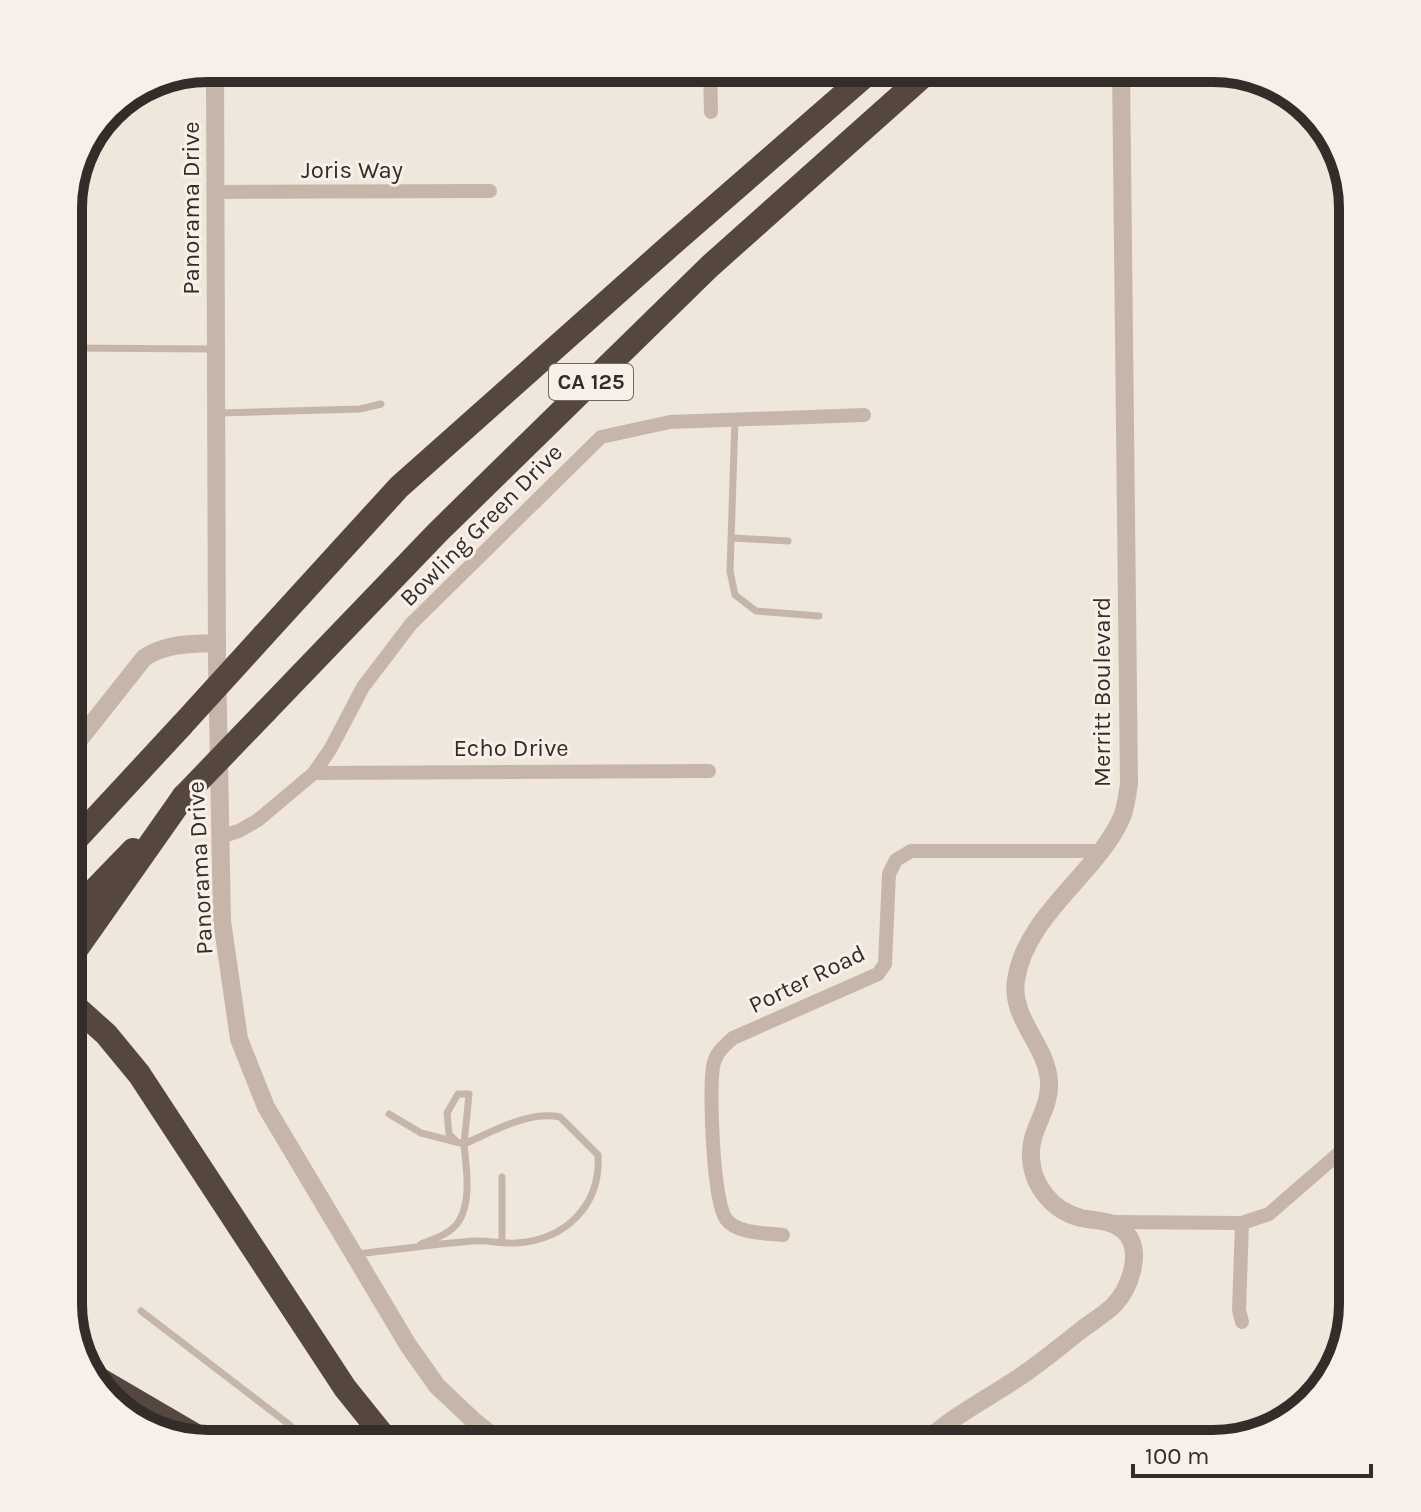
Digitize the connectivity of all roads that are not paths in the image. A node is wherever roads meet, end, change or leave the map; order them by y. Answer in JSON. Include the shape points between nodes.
{"nodes":[{"id":1,"x":215,"y":82,"type":"edge"},
{"id":2,"x":710,"y":82,"type":"edge"},
{"id":3,"x":858,"y":82,"type":"edge"},
{"id":4,"x":916,"y":82,"type":"edge"},
{"id":5,"x":1121,"y":82,"type":"edge"},
{"id":6,"x":711,"y":112,"type":"dead end"},
{"id":7,"x":490,"y":191,"type":"dead end"},
{"id":8,"x":215,"y":192,"type":"junction"},
{"id":9,"x":82,"y":348,"type":"edge"},
{"id":10,"x":216,"y":349,"type":"junction"},
{"id":11,"x":381,"y":404,"type":"dead end"},
{"id":12,"x":216,"y":413,"type":"junction"},
{"id":13,"x":864,"y":415,"type":"dead end"},
{"id":14,"x":735,"y":419,"type":"junction"},
{"id":15,"x":732,"y":538,"type":"junction"},
{"id":16,"x":788,"y":541,"type":"dead end"},
{"id":17,"x":819,"y":616,"type":"dead end"},
{"id":18,"x":217,"y":643,"type":"junction"},
{"id":19,"x":82,"y":736,"type":"edge"},
{"id":20,"x":709,"y":771,"type":"dead end"},
{"id":21,"x":314,"y":773,"type":"junction"},
{"id":22,"x":184,"y":796,"type":"junction"},
{"id":23,"x":82,"y":832,"type":"edge"},
{"id":24,"x":220,"y":837,"type":"junction"},
{"id":25,"x":1102,"y":851,"type":"junction"},
{"id":26,"x":82,"y":902,"type":"edge"},
{"id":27,"x":82,"y":924,"type":"edge"},
{"id":28,"x":82,"y":941,"type":"edge"},
{"id":29,"x":82,"y":1013,"type":"edge"},
{"id":30,"x":389,"y":1114,"type":"dead end"},
{"id":31,"x":461,"y":1143,"type":"junction"},
{"id":32,"x":1339,"y":1153,"type":"edge"},
{"id":33,"x":502,"y":1177,"type":"dead end"},
{"id":34,"x":1110,"y":1222,"type":"junction"},
{"id":35,"x":1242,"y":1223,"type":"junction"},
{"id":36,"x":783,"y":1235,"type":"dead end"},
{"id":37,"x":502,"y":1242,"type":"junction"},
{"id":38,"x":411,"y":1248,"type":"junction"},
{"id":39,"x":354,"y":1254,"type":"junction"},
{"id":40,"x":141,"y":1311,"type":"dead end"},
{"id":41,"x":1242,"y":1322,"type":"dead end"},
{"id":42,"x":114,"y":1388,"type":"edge"},
{"id":43,"x":182,"y":1428,"type":"edge"},
{"id":44,"x":293,"y":1430,"type":"edge"},
{"id":45,"x":379,"y":1430,"type":"edge"},
{"id":46,"x":485,"y":1430,"type":"edge"},
{"id":47,"x":939,"y":1430,"type":"edge"}],
"edges":[{"from":1,"to":8,"type":"street","name":"Panorama Drive"},
{"from":2,"to":6,"type":"street"},
{"from":3,"to":23,"type":"highway","number":"CA 125","bridge":true,"via":[[399,487]]},
{"from":4,"to":22,"type":"highway","number":"CA 125","bridge":true,"via":[[710,266],[438,532]]},
{"from":5,"to":25,"type":"street","name":"Merritt Boulevard","via":[[1129,784],[1122,817]]},
{"from":7,"to":8,"type":"street","name":"Joris Way"},
{"from":8,"to":10,"type":"street","name":"Panorama Drive"},
{"from":9,"to":10,"type":"lane"},
{"from":10,"to":12,"type":"street","name":"Panorama Drive"},
{"from":11,"to":12,"type":"lane"},
{"from":12,"to":18,"type":"street","name":"Panorama Drive"},
{"from":13,"to":14,"type":"street","name":"Bowling Green Drive"},
{"from":14,"to":15,"type":"lane"},
{"from":14,"to":21,"type":"street","name":"Bowling Green Drive","via":[[670,422],[601,437],[411,624],[363,687]]},
{"from":15,"to":16,"type":"lane"},
{"from":15,"to":17,"type":"lane","via":[[735,595],[756,611]]},
{"from":18,"to":19,"type":"street","via":[[170,646],[144,658]]},
{"from":18,"to":24,"type":"street","name":"Panorama Drive"},
{"from":20,"to":21,"type":"street","name":"Echo Drive"},
{"from":21,"to":24,"type":"street","name":"Bowling Green Drive","via":[[258,820]]},
{"from":22,"to":26,"type":"highway","number":"CA 125"},
{"from":22,"to":27,"type":"highway"},
{"from":22,"to":28,"type":"highway"},
{"from":24,"to":39,"type":"street","name":"Panorama Drive","via":[[222,921],[239,1039],[266,1107]]},
{"from":25,"to":34,"type":"street","name":"Merritt Boulevard","via":[[1037,931],[1018,970],[1015,993],[1020,1017],[1048,1071],[1047,1105],[1031,1148],[1037,1183],[1061,1209]]},
{"from":25,"to":36,"type":"street","name":"Porter Road","via":[[911,851],[896,860],[889,874],[885,964],[878,974],[733,1038],[720,1049],[713,1065],[713,1131],[720,1209],[742,1230]]},
{"from":29,"to":45,"type":"highway","via":[[139,1074],[345,1388]]},
{"from":30,"to":31,"type":"lane","via":[[421,1133]]},
{"from":31,"to":31,"type":"lane","via":[[469,1094],[458,1094],[447,1113],[449,1134]]},
{"from":31,"to":37,"type":"lane","via":[[552,1115],[598,1155],[599,1176],[586,1209],[552,1235]]},
{"from":31,"to":38,"type":"lane","via":[[467,1191],[459,1221],[446,1233]]},
{"from":32,"to":35,"type":"street","via":[[1269,1214]]},
{"from":33,"to":37,"type":"lane"},
{"from":34,"to":35,"type":"street"},
{"from":34,"to":47,"type":"street","via":[[1133,1244],[1132,1272],[1115,1304]]},
{"from":35,"to":41,"type":"street"},
{"from":37,"to":38,"type":"lane"},
{"from":38,"to":39,"type":"lane"},
{"from":39,"to":46,"type":"street","name":"Panorama Drive","via":[[437,1386]]},
{"from":40,"to":44,"type":"lane"},
{"from":42,"to":43,"type":"highway"}]}
